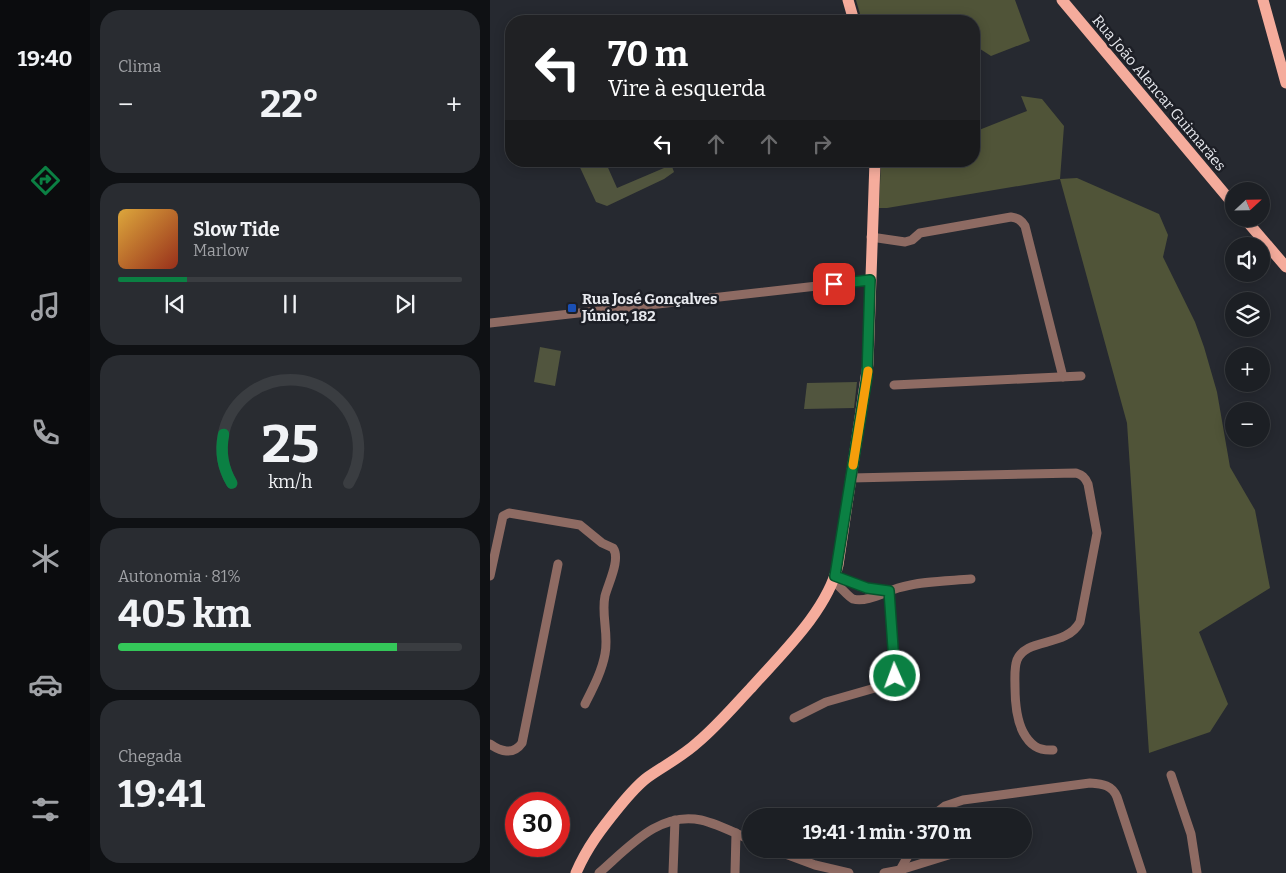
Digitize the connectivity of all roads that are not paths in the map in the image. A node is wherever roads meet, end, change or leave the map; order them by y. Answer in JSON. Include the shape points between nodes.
{"nodes":[{"id":1,"x":848,"y":0,"type":"edge"},
{"id":2,"x":1062,"y":0,"type":"edge"},
{"id":3,"x":1263,"y":0,"type":"edge"},
{"id":4,"x":852,"y":15,"type":"edge"},
{"id":5,"x":1286,"y":83,"type":"edge"},
{"id":6,"x":874,"y":167,"type":"edge"},
{"id":7,"x":1225,"y":194,"type":"edge"},
{"id":8,"x":1253,"y":228,"type":"edge"},
{"id":9,"x":871,"y":237,"type":"junction"},
{"id":10,"x":1286,"y":267,"type":"edge"},
{"id":11,"x":870,"y":280,"type":"junction"},
{"id":12,"x":490,"y":324,"type":"edge"},
{"id":13,"x":1081,"y":376,"type":"dead end"},
{"id":14,"x":1063,"y":377,"type":"junction"},
{"id":15,"x":894,"y":385,"type":"dead end"},
{"id":16,"x":851,"y":478,"type":"junction"},
{"id":17,"x":494,"y":535,"type":"edge"},
{"id":18,"x":558,"y":564,"type":"dead end"},
{"id":19,"x":490,"y":576,"type":"edge"},
{"id":20,"x":971,"y":578,"type":"dead end"},
{"id":21,"x":834,"y":579,"type":"junction"},
{"id":22,"x":889,"y":591,"type":"junction"},
{"id":23,"x":586,"y":704,"type":"dead end"},
{"id":24,"x":794,"y":718,"type":"dead end"},
{"id":25,"x":490,"y":744,"type":"edge"},
{"id":26,"x":1053,"y":750,"type":"dead end"},
{"id":27,"x":1171,"y":776,"type":"dead end"},
{"id":28,"x":942,"y":808,"type":"edge"},
{"id":29,"x":675,"y":820,"type":"junction"},
{"id":30,"x":736,"y":833,"type":"junction"},
{"id":31,"x":742,"y":836,"type":"edge"},
{"id":32,"x":795,"y":858,"type":"edge"},
{"id":33,"x":907,"y":858,"type":"edge"},
{"id":34,"x":939,"y":858,"type":"edge"},
{"id":35,"x":900,"y":870,"type":"junction"},
{"id":36,"x":576,"y":873,"type":"edge"},
{"id":37,"x":599,"y":873,"type":"edge"},
{"id":38,"x":673,"y":873,"type":"edge"},
{"id":39,"x":734,"y":873,"type":"edge"},
{"id":40,"x":849,"y":873,"type":"edge"},
{"id":41,"x":884,"y":873,"type":"edge"},
{"id":42,"x":1142,"y":873,"type":"edge"},
{"id":43,"x":1196,"y":873,"type":"edge"}],
"edges":[{"from":1,"to":4,"type":"main road"},
{"from":2,"to":7,"type":"main road","name":"Rua João Alencar Guimarães"},
{"from":3,"to":5,"type":"main road"},
{"from":6,"to":9,"type":"main road"},
{"from":8,"to":10,"type":"main road"},
{"from":9,"to":11,"type":"main road"},
{"from":9,"to":14,"type":"street","via":[[904,242],[920,233],[1010,217],[1022,221]]},
{"from":11,"to":12,"type":"street"},
{"from":11,"to":16,"type":"main road","via":[[867,377]]},
{"from":13,"to":14,"type":"street"},
{"from":14,"to":15,"type":"street"},
{"from":16,"to":21,"type":"main road"},
{"from":16,"to":26,"type":"street","via":[[1076,473],[1086,478],[1097,533],[1080,622],[1066,637],[1026,650],[1015,667],[1019,724],[1033,746],[1040,750]]},
{"from":17,"to":19,"type":"street"},
{"from":17,"to":23,"type":"street","via":[[503,516],[509,513],[580,524],[602,543],[614,548],[617,557],[604,601],[605,654]]},
{"from":18,"to":25,"type":"street","via":[[523,739],[519,747],[508,751]]},
{"from":20,"to":22,"type":"street","via":[[909,585]]},
{"from":21,"to":22,"type":"street"},
{"from":21,"to":22,"type":"street","via":[[854,600]]},
{"from":21,"to":36,"type":"main road","via":[[799,632],[712,730],[631,793],[593,839]]},
{"from":22,"to":24,"type":"street","via":[[895,670],[892,682],[826,702]]},
{"from":27,"to":43,"type":"street","via":[[1190,834]]},
{"from":28,"to":42,"type":"street","via":[[1011,794],[1090,783],[1105,785],[1114,791]]},
{"from":29,"to":30,"type":"street","via":[[699,820]]},
{"from":29,"to":37,"type":"street","via":[[645,834]]},
{"from":29,"to":38,"type":"street"},
{"from":30,"to":31,"type":"street"},
{"from":30,"to":39,"type":"street"},
{"from":32,"to":40,"type":"street"},
{"from":33,"to":35,"type":"street"},
{"from":34,"to":35,"type":"street"},
{"from":35,"to":41,"type":"street"}]}
